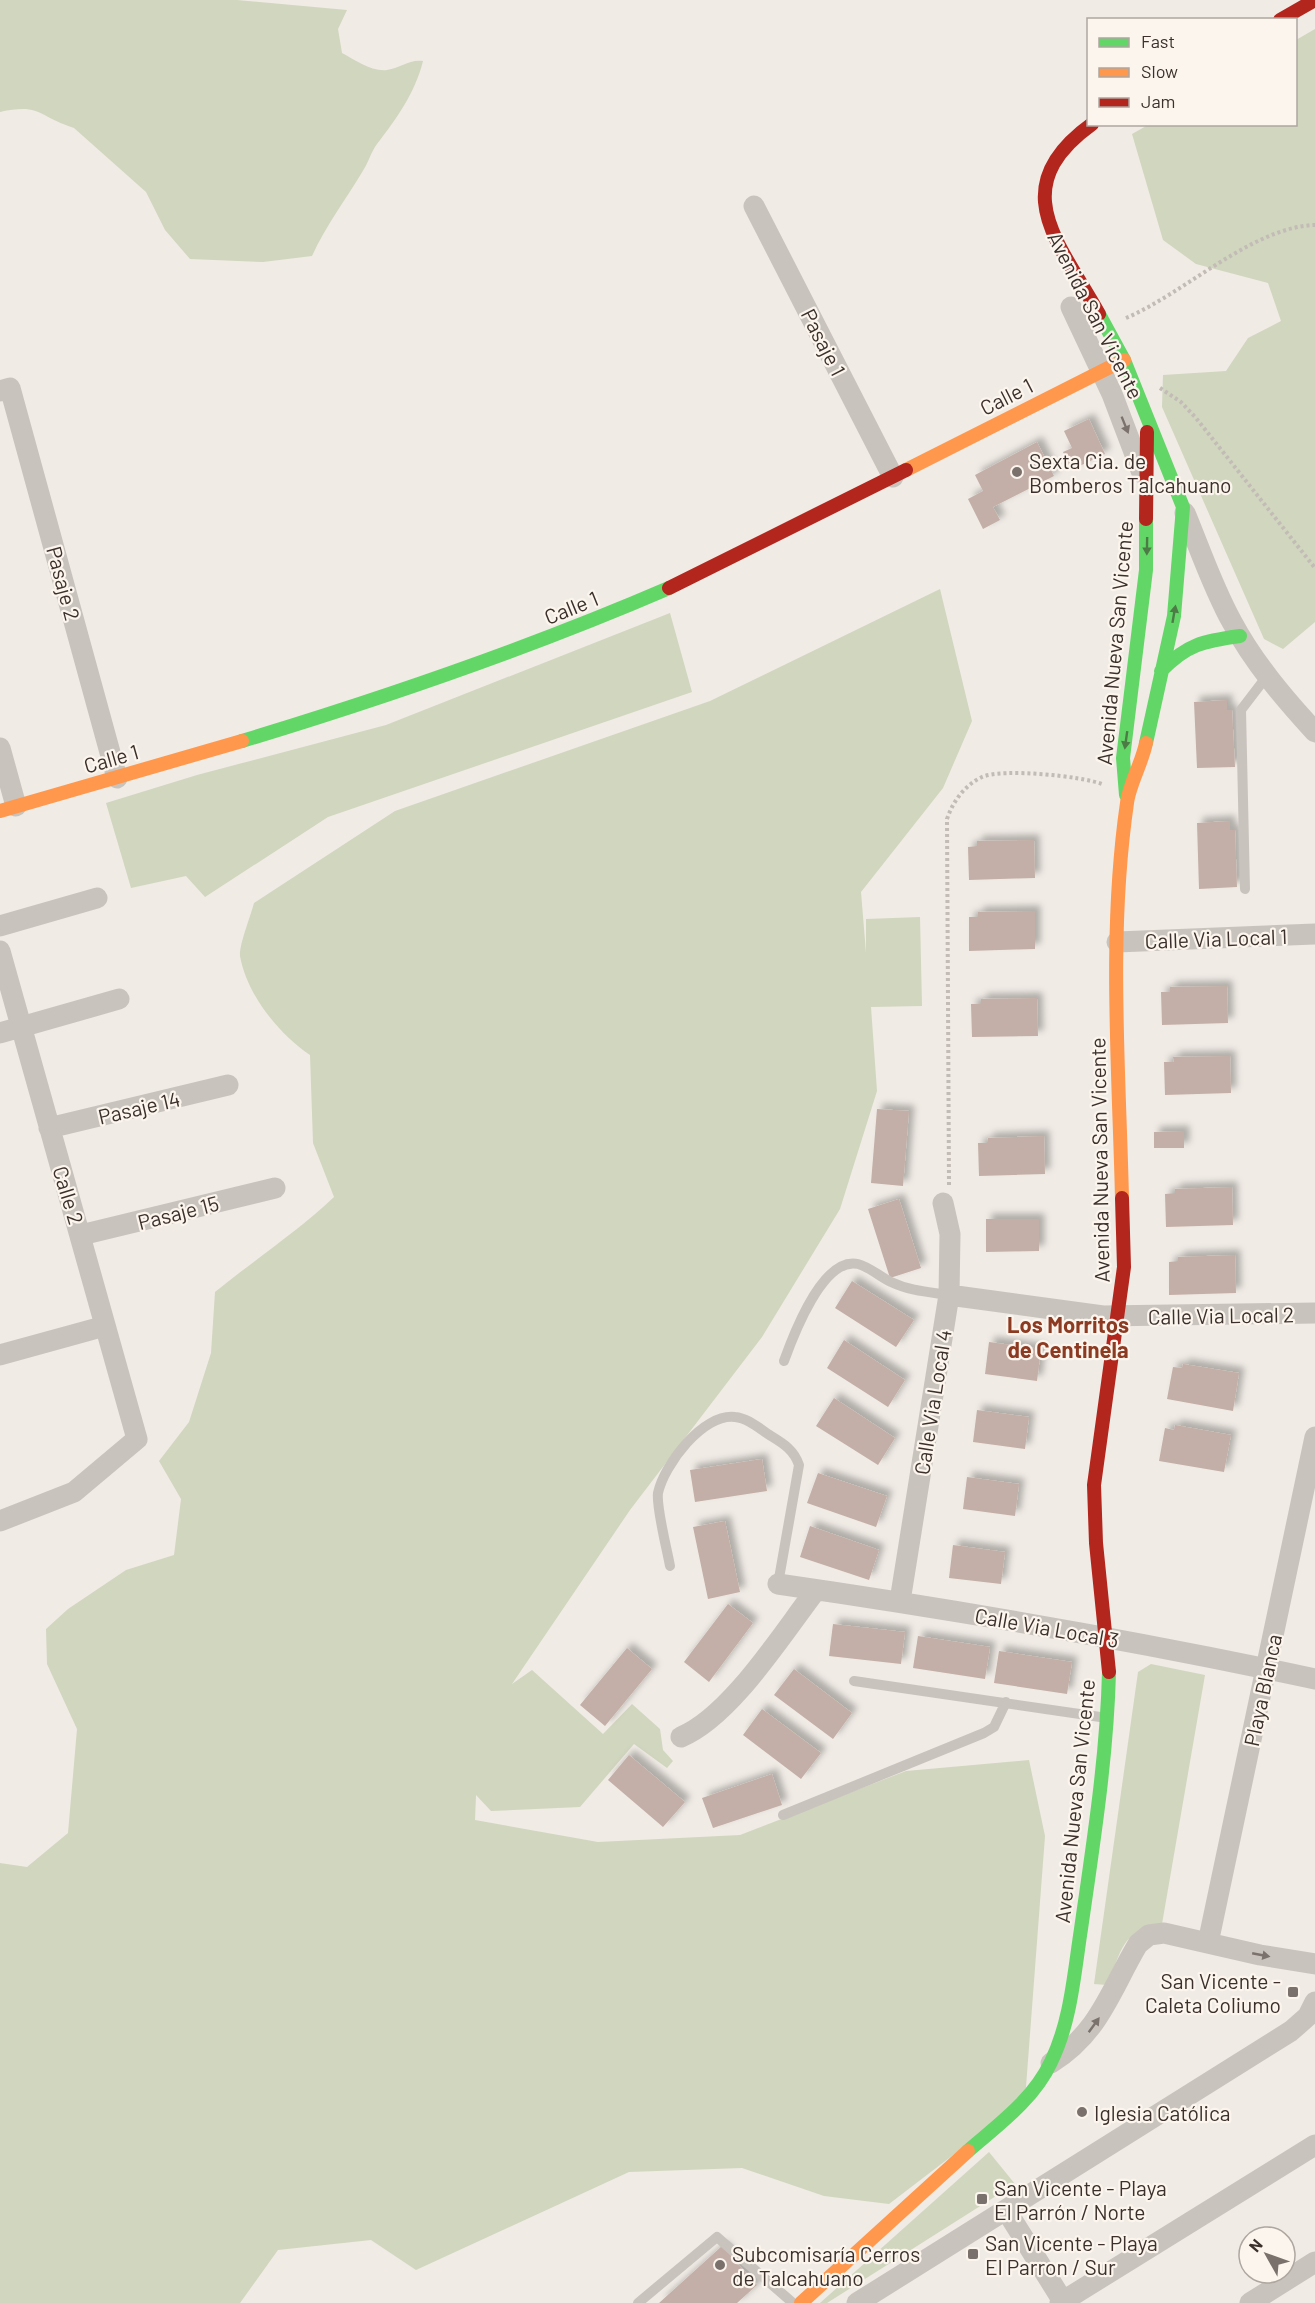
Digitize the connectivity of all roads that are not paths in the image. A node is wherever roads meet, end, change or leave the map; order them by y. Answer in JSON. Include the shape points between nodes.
{"nodes":[{"id":1,"x":1315,"y":0,"type":"edge"},
{"id":2,"x":1284,"y":18,"type":"edge"},
{"id":3,"x":1089,"y":126,"type":"edge"},
{"id":4,"x":754,"y":206,"type":"dead end"},
{"id":5,"x":1071,"y":307,"type":"dead end"},
{"id":6,"x":1124,"y":360,"type":"junction"},
{"id":7,"x":1102,"y":371,"type":"junction"},
{"id":8,"x":5,"y":389,"type":"edge"},
{"id":9,"x":1148,"y":417,"type":"junction"},
{"id":10,"x":893,"y":477,"type":"junction"},
{"id":11,"x":1147,"y":488,"type":"junction"},
{"id":12,"x":1183,"y":507,"type":"junction"},
{"id":13,"x":1240,"y":636,"type":"junction"},
{"id":14,"x":1161,"y":670,"type":"junction"},
{"id":15,"x":1267,"y":676,"type":"junction"},
{"id":16,"x":1315,"y":732,"type":"edge"},
{"id":17,"x":0,"y":748,"type":"edge"},
{"id":18,"x":117,"y":778,"type":"junction"},
{"id":19,"x":1127,"y":800,"type":"junction"},
{"id":20,"x":8,"y":808,"type":"edge"},
{"id":21,"x":1245,"y":889,"type":"dead end"},
{"id":22,"x":97,"y":898,"type":"dead end"},
{"id":23,"x":0,"y":926,"type":"edge"},
{"id":24,"x":1315,"y":934,"type":"edge"},
{"id":25,"x":1117,"y":942,"type":"junction"},
{"id":26,"x":0,"y":951,"type":"edge"},
{"id":27,"x":119,"y":999,"type":"dead end"},
{"id":28,"x":21,"y":1027,"type":"junction"},
{"id":29,"x":0,"y":1033,"type":"edge"},
{"id":30,"x":228,"y":1085,"type":"dead end"},
{"id":31,"x":49,"y":1128,"type":"junction"},
{"id":32,"x":275,"y":1188,"type":"dead end"},
{"id":33,"x":943,"y":1203,"type":"road end"},
{"id":34,"x":81,"y":1235,"type":"junction"},
{"id":35,"x":949,"y":1294,"type":"junction"},
{"id":36,"x":1315,"y":1313,"type":"edge"},
{"id":37,"x":1119,"y":1317,"type":"junction"},
{"id":38,"x":105,"y":1326,"type":"junction"},
{"id":39,"x":0,"y":1355,"type":"edge"},
{"id":40,"x":784,"y":1361,"type":"dead end"},
{"id":41,"x":1315,"y":1437,"type":"edge"},
{"id":42,"x":0,"y":1521,"type":"edge"},
{"id":43,"x":670,"y":1566,"type":"dead end"},
{"id":44,"x":778,"y":1584,"type":"joint"},
{"id":45,"x":816,"y":1590,"type":"junction"},
{"id":46,"x":900,"y":1601,"type":"junction"},
{"id":47,"x":1107,"y":1636,"type":"junction"},
{"id":48,"x":1266,"y":1669,"type":"junction"},
{"id":49,"x":1315,"y":1679,"type":"edge"},
{"id":50,"x":854,"y":1681,"type":"dead end"},
{"id":51,"x":1006,"y":1701,"type":"junction"},
{"id":52,"x":1107,"y":1718,"type":"junction"},
{"id":53,"x":681,"y":1737,"type":"dead end"},
{"id":54,"x":783,"y":1815,"type":"dead end"},
{"id":55,"x":1208,"y":1943,"type":"junction"},
{"id":56,"x":1315,"y":1964,"type":"edge"},
{"id":57,"x":1315,"y":2005,"type":"edge"},
{"id":58,"x":1051,"y":2063,"type":"junction"},
{"id":59,"x":1315,"y":2145,"type":"edge"},
{"id":60,"x":1006,"y":2210,"type":"junction"},
{"id":61,"x":1315,"y":2262,"type":"edge"},
{"id":62,"x":1062,"y":2302,"type":"edge"},
{"id":63,"x":638,"y":2303,"type":"edge"},
{"id":64,"x":793,"y":2303,"type":"edge"},
{"id":65,"x":801,"y":2303,"type":"edge"},
{"id":66,"x":857,"y":2303,"type":"edge"},
{"id":67,"x":1250,"y":2303,"type":"edge"}],
"edges":[{"from":1,"to":2,"type":"street"},
{"from":3,"to":6,"type":"street","name":"Avenida San Vicente","via":[[1060,151],[1048,174],[1046,214],[1057,245]]},
{"from":4,"to":10,"type":"street","name":"Pasaje 1"},
{"from":5,"to":7,"type":"street"},
{"from":6,"to":7,"type":"street","name":"Calle 1"},
{"from":6,"to":9,"type":"street","name":"Avenida San Vicente"},
{"from":7,"to":10,"type":"street","name":"Calle 1"},
{"from":7,"to":11,"type":"street","one_way":true},
{"from":8,"to":18,"type":"street","name":"Pasaje 2"},
{"from":9,"to":11,"type":"street","name":"Avenida Nueva San Vicente"},
{"from":9,"to":12,"type":"street","name":"Avenida San Vicente"},
{"from":10,"to":18,"type":"street","name":"Calle 1","via":[[704,573],[501,657],[316,719]]},
{"from":11,"to":19,"type":"street","name":"Avenida Nueva San Vicente","one_way":true,"via":[[1145,581],[1123,758]]},
{"from":12,"to":13,"type":"street","name":"Avenida San Vicente","via":[[1221,601]]},
{"from":14,"to":12,"type":"street","name":"Avenida Nueva San Vicente","one_way":true,"via":[[1179,580]]},
{"from":13,"to":14,"type":"street","via":[[1191,644]]},
{"from":13,"to":15,"type":"street","name":"Avenida San Vicente"},
{"from":14,"to":19,"type":"street","name":"Avenida Nueva San Vicente","via":[[1142,766]]},
{"from":15,"to":16,"type":"street","name":"Avenida San Vicente"},
{"from":15,"to":21,"type":"lane","via":[[1242,710]]},
{"from":17,"to":20,"type":"street"},
{"from":18,"to":20,"type":"street","name":"Calle 1"},
{"from":19,"to":25,"type":"street","name":"Avenida Nueva San Vicente"},
{"from":22,"to":23,"type":"street"},
{"from":24,"to":25,"type":"street","name":"Calle Via Local 1"},
{"from":25,"to":37,"type":"street","name":"Avenida Nueva San Vicente","via":[[1124,1267]]},
{"from":26,"to":28,"type":"street","name":"Calle 2"},
{"from":27,"to":28,"type":"street"},
{"from":28,"to":29,"type":"street"},
{"from":28,"to":31,"type":"street","name":"Calle 2"},
{"from":30,"to":31,"type":"street","name":"Pasaje 14"},
{"from":31,"to":34,"type":"street","name":"Calle 2"},
{"from":32,"to":34,"type":"street","name":"Pasaje 15"},
{"from":33,"to":35,"type":"street","name":"Calle Via Local 4","via":[[950,1234]]},
{"from":34,"to":38,"type":"street","name":"Calle 2"},
{"from":35,"to":37,"type":"street","name":"Calle Via Local 2"},
{"from":35,"to":40,"type":"lane","via":[[916,1291],[858,1264],[845,1265],[814,1297],[792,1336]]},
{"from":35,"to":46,"type":"street","name":"Calle Via Local 4"},
{"from":36,"to":37,"type":"street","name":"Calle Via Local 2"},
{"from":37,"to":47,"type":"street","name":"Avenida Nueva San Vicente","via":[[1094,1485]]},
{"from":38,"to":39,"type":"street"},
{"from":38,"to":42,"type":"street","name":"Calle 2","via":[[137,1439],[74,1492]]},
{"from":41,"to":48,"type":"street","name":"Playa Blanca"},
{"from":43,"to":44,"type":"lane","via":[[658,1495],[668,1468],[686,1442],[717,1419],[735,1417],[787,1446],[799,1465]]},
{"from":44,"to":45,"type":"street","name":"Calle Via Local 3"},
{"from":45,"to":46,"type":"street","name":"Calle Via Local 3"},
{"from":45,"to":53,"type":"street","via":[[727,1704],[704,1725]]},
{"from":46,"to":47,"type":"street","name":"Calle Via Local 3"},
{"from":47,"to":48,"type":"street","name":"Calle Via Local 3"},
{"from":47,"to":52,"type":"street","name":"Avenida Nueva San Vicente"},
{"from":48,"to":49,"type":"street","name":"Calle Via Local 3"},
{"from":48,"to":55,"type":"street","name":"Playa Blanca"},
{"from":50,"to":51,"type":"lane"},
{"from":51,"to":52,"type":"lane"},
{"from":51,"to":54,"type":"lane","via":[[994,1727],[984,1733]]},
{"from":52,"to":58,"type":"street","name":"Avenida Nueva San Vicente","via":[[1072,1996]]},
{"from":55,"to":56,"type":"street","one_way":true},
{"from":58,"to":55,"type":"street","one_way":true,"via":[[1090,2031],[1143,1938],[1164,1933]]},
{"from":57,"to":60,"type":"street","via":[[1291,2031]]},
{"from":58,"to":65,"type":"street","name":"Avenida Nueva San Vicente","via":[[1035,2090],[1011,2114]]},
{"from":59,"to":62,"type":"street"},
{"from":60,"to":62,"type":"street"},
{"from":60,"to":66,"type":"street"},
{"from":61,"to":67,"type":"street"},
{"from":63,"to":64,"type":"lane","via":[[717,2237]]}]}
